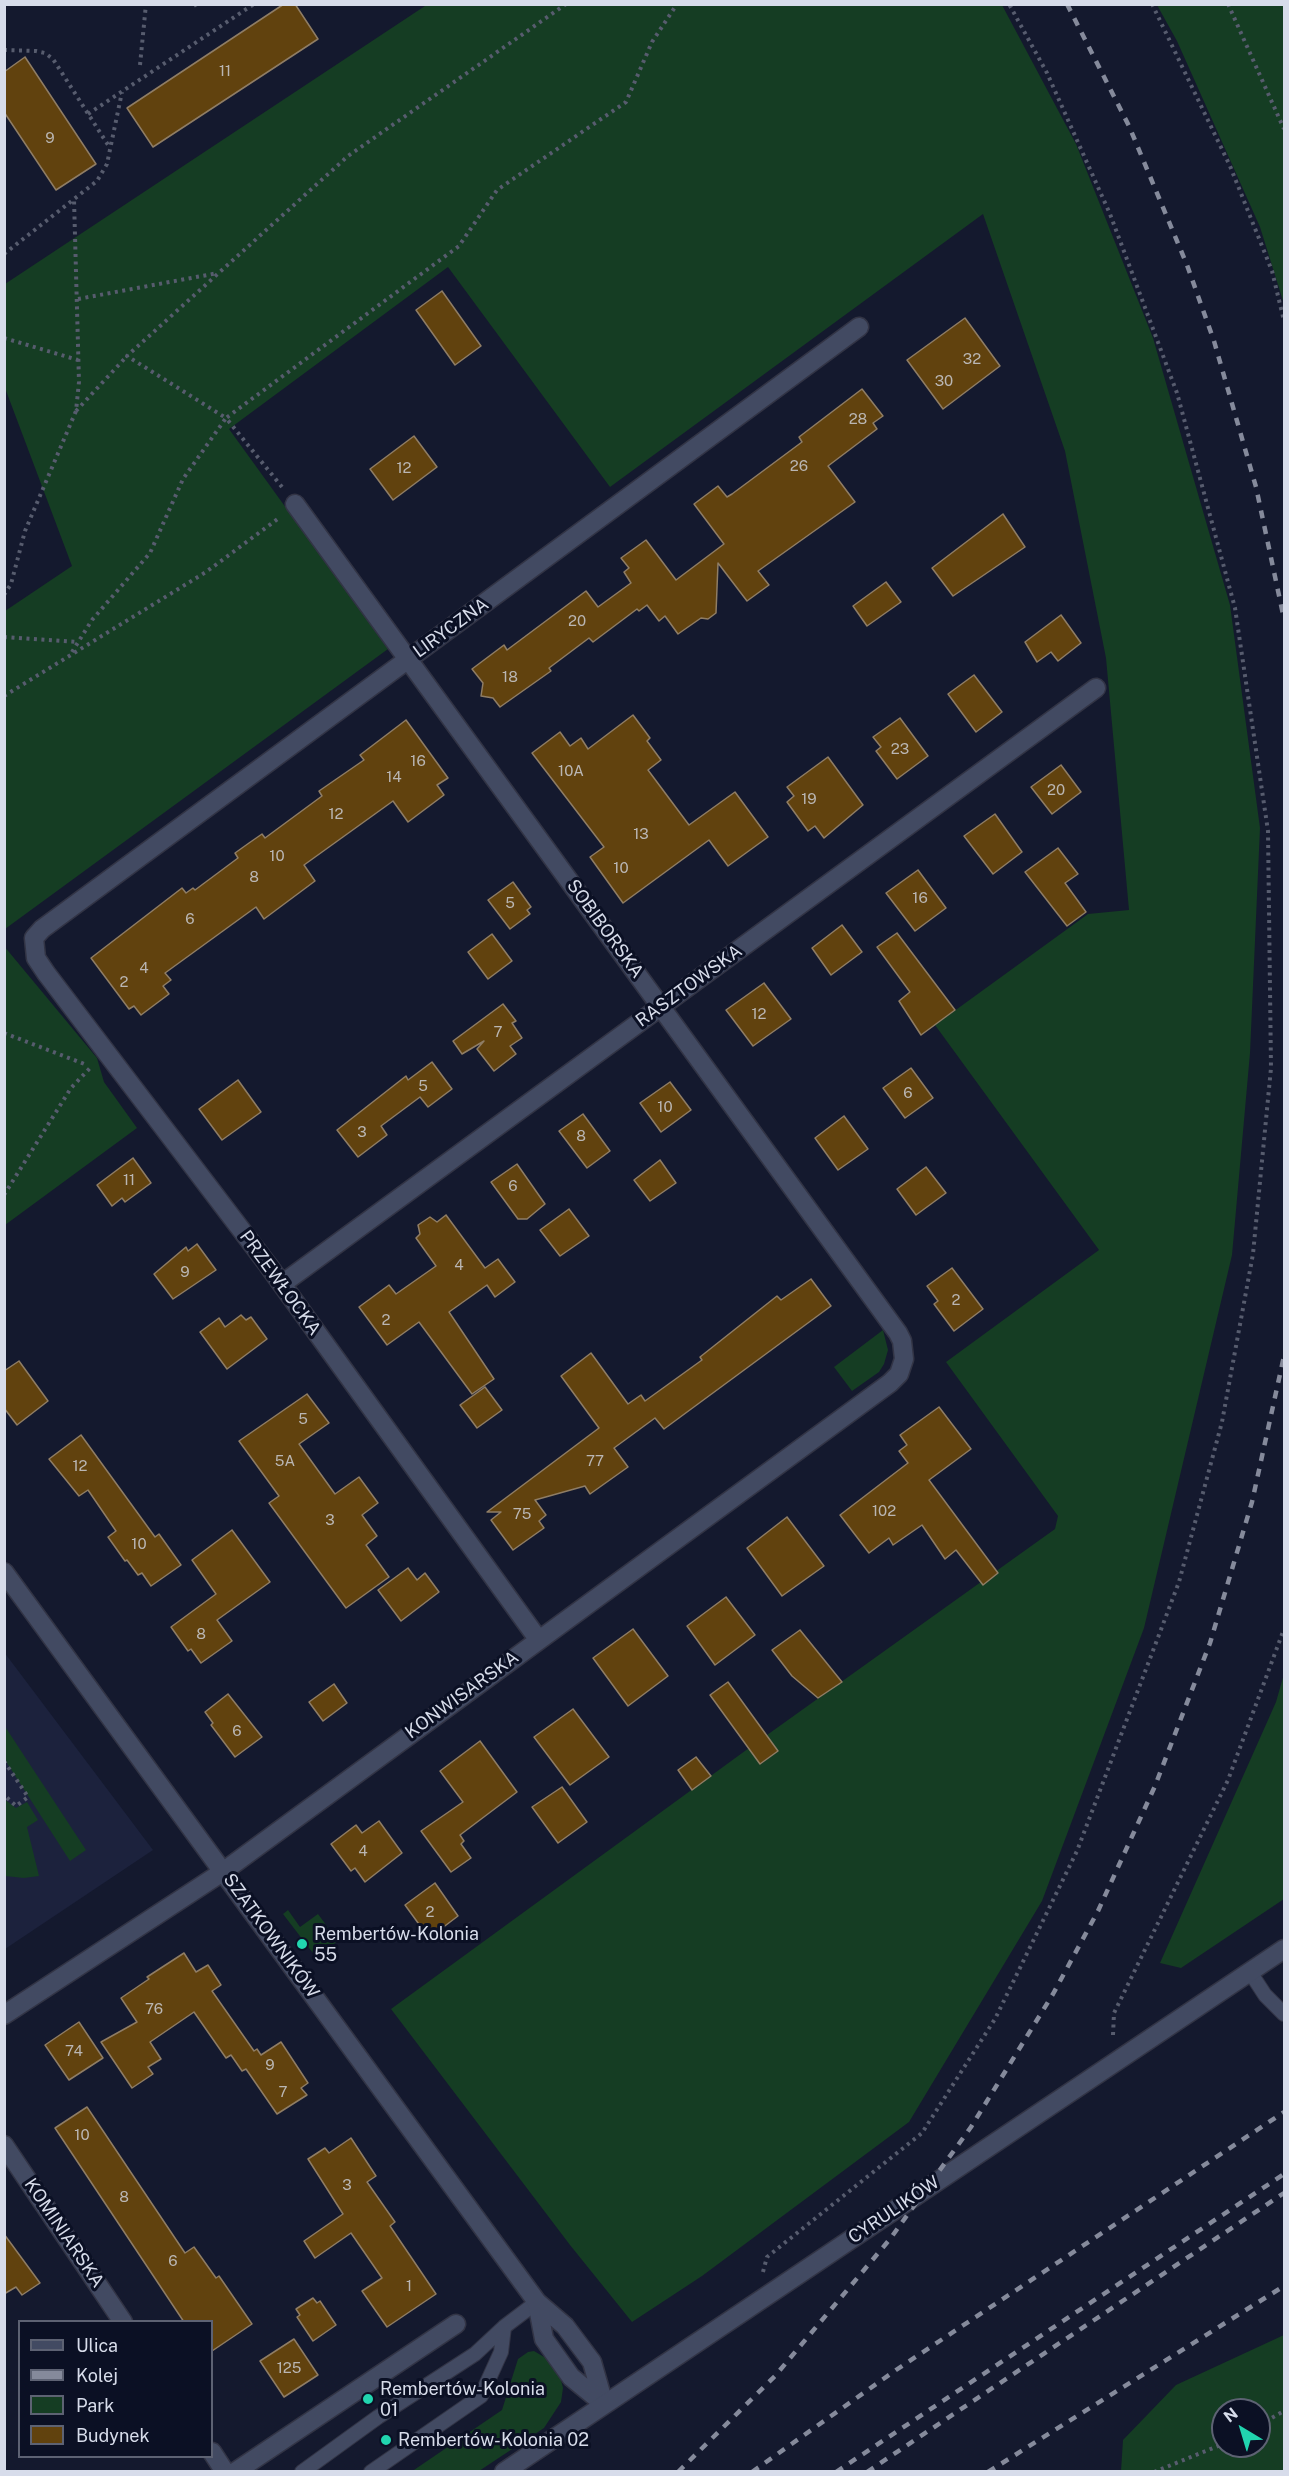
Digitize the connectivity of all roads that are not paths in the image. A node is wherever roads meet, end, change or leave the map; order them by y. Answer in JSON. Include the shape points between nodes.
{"nodes":[{"id":1,"x":859,"y":327,"type":"dead end"},
{"id":2,"x":296,"y":504,"type":"road end"},
{"id":3,"x":410,"y":659,"type":"junction"},
{"id":4,"x":1096,"y":688,"type":"dead end"},
{"id":5,"x":42,"y":929,"type":"joint"},
{"id":6,"x":660,"y":1007,"type":"junction"},
{"id":7,"x":282,"y":1284,"type":"junction"},
{"id":8,"x":904,"y":1359,"type":"joint"},
{"id":9,"x":4,"y":1572,"type":"edge"},
{"id":10,"x":538,"y":1639,"type":"junction"},
{"id":11,"x":224,"y":1871,"type":"junction"},
{"id":12,"x":1284,"y":1949,"type":"edge"},
{"id":13,"x":1250,"y":1972,"type":"junction"},
{"id":14,"x":1284,"y":2014,"type":"edge"},
{"id":15,"x":4,"y":2015,"type":"edge"},
{"id":16,"x":4,"y":2145,"type":"edge"},
{"id":17,"x":537,"y":2302,"type":"junction"},
{"id":18,"x":122,"y":2320,"type":"edge"},
{"id":19,"x":456,"y":2324,"type":"dead end"},
{"id":20,"x":504,"y":2327,"type":"junction"},
{"id":21,"x":604,"y":2404,"type":"junction"},
{"id":22,"x":213,"y":2454,"type":"edge"},
{"id":23,"x":225,"y":2472,"type":"edge"},
{"id":24,"x":235,"y":2472,"type":"edge"},
{"id":25,"x":302,"y":2472,"type":"edge"},
{"id":26,"x":371,"y":2472,"type":"edge"},
{"id":27,"x":504,"y":2472,"type":"edge"}],
"edges":[{"from":1,"to":3,"type":"street","name":"LIRYCZNA"},
{"from":2,"to":3,"type":"street","name":"SOBIBORSKA"},
{"from":3,"to":5,"type":"street","name":"LIRYCZNA"},
{"from":3,"to":6,"type":"street","name":"SOBIBORSKA"},
{"from":4,"to":6,"type":"street","name":"RASZTOWSKA"},
{"from":5,"to":7,"type":"street","name":"PRZEWŁOCKA","via":[[34,938],[36,958]]},
{"from":6,"to":7,"type":"street","name":"RASZTOWSKA"},
{"from":6,"to":8,"type":"street","name":"SOBIBORSKA","via":[[898,1334]]},
{"from":7,"to":10,"type":"street","name":"PRZEWŁOCKA"},
{"from":8,"to":10,"type":"street","name":"KONWISARSKA","via":[[899,1374],[890,1383]]},
{"from":9,"to":11,"type":"street","name":"SZATKOWNIKÓW"},
{"from":10,"to":11,"type":"street","name":"KONWISARSKA"},
{"from":11,"to":15,"type":"street","name":"KONWISARSKA"},
{"from":11,"to":17,"type":"street","name":"SZATKOWNIKÓW"},
{"from":12,"to":13,"type":"street","name":"CYRULIKÓW"},
{"from":13,"to":14,"type":"lane"},
{"from":13,"to":21,"type":"street","name":"CYRULIKÓW"},
{"from":16,"to":18,"type":"street","name":"KOMINIARSKA"},
{"from":17,"to":20,"type":"lane"},
{"from":17,"to":21,"type":"street","name":"SZATKOWNIKÓW","via":[[565,2326],[592,2362]]},
{"from":17,"to":21,"type":"street","name":"SZATKOWNIKÓW","via":[[544,2339],[572,2377]]},
{"from":19,"to":24,"type":"street"},
{"from":20,"to":25,"type":"lane","via":[[475,2354]]},
{"from":20,"to":26,"type":"lane","via":[[501,2352],[481,2396]]},
{"from":21,"to":27,"type":"street","name":"CYRULIKÓW"},
{"from":22,"to":23,"type":"street"}]}
